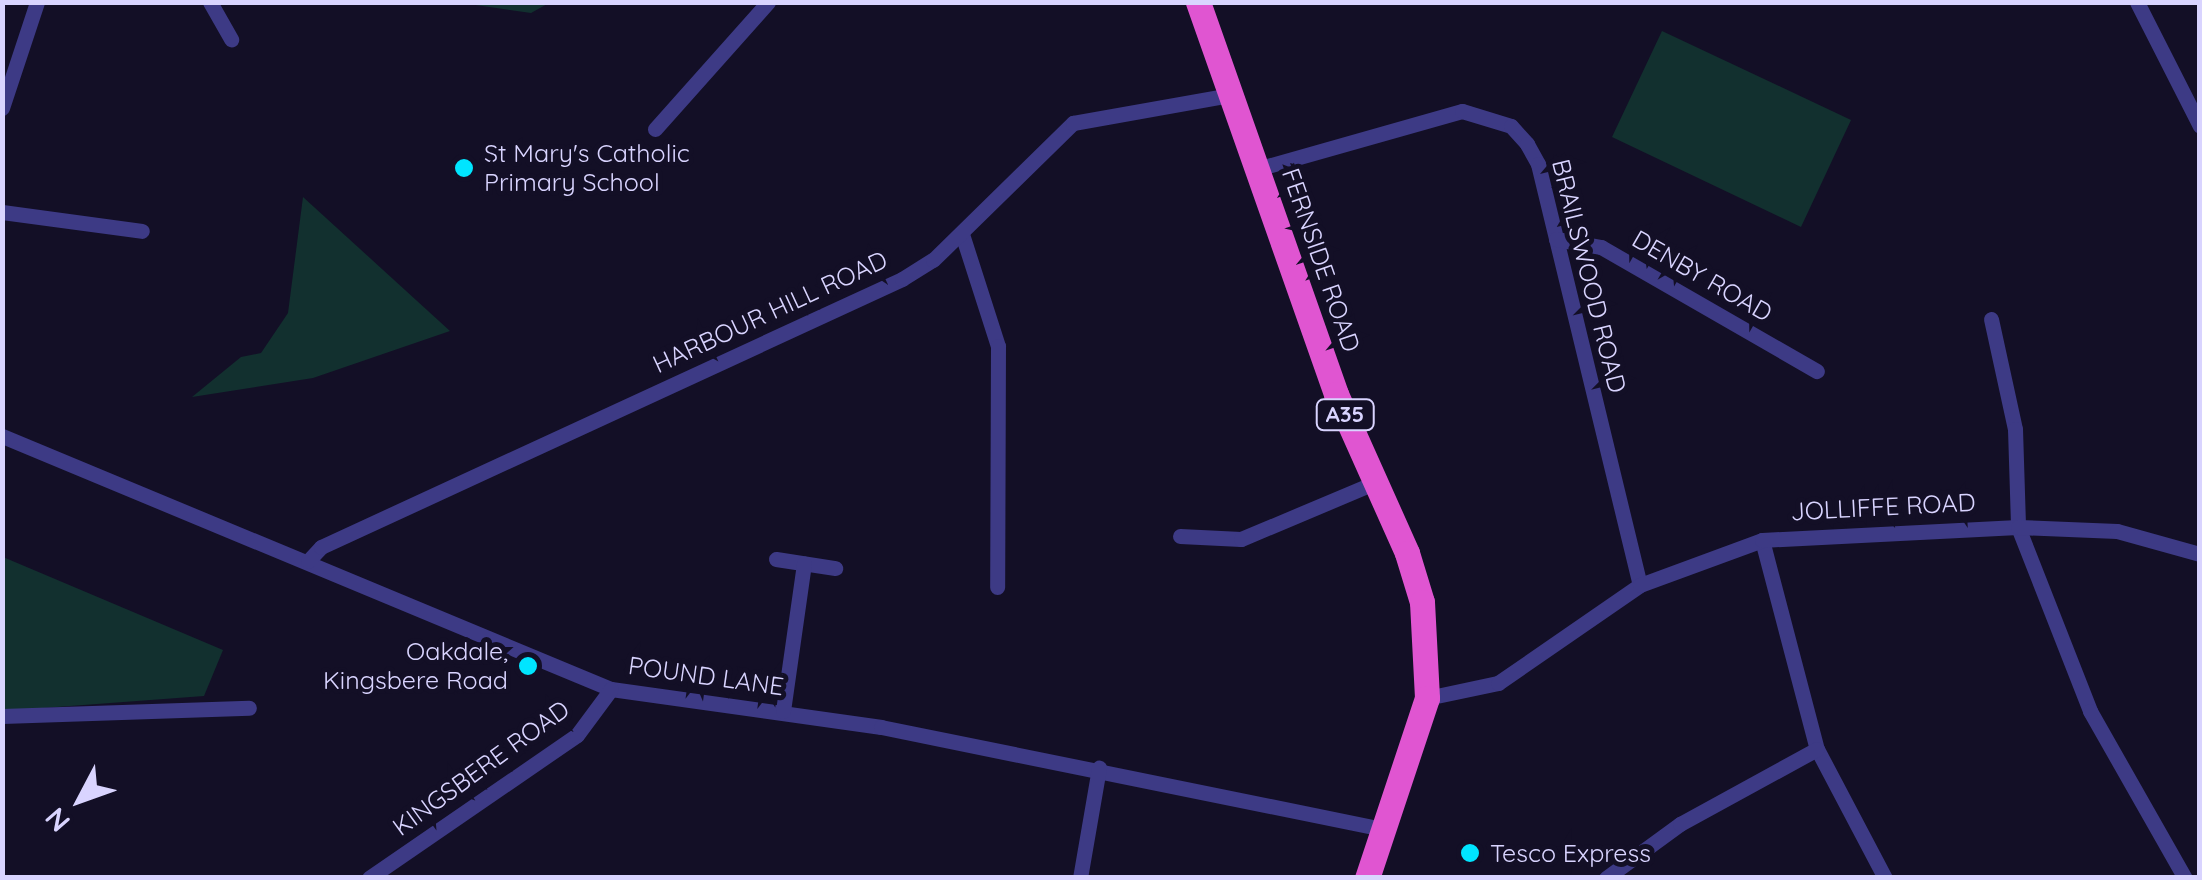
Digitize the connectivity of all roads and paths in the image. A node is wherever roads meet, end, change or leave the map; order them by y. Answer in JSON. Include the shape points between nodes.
{"nodes":[{"id":1,"x":36,"y":2,"type":"edge"},
{"id":2,"x":210,"y":2,"type":"edge"},
{"id":3,"x":768,"y":2,"type":"edge"},
{"id":4,"x":1198,"y":2,"type":"edge"},
{"id":5,"x":2138,"y":2,"type":"edge"},
{"id":6,"x":231,"y":39,"type":"dead end"},
{"id":7,"x":1230,"y":95,"type":"junction"},
{"id":8,"x":2,"y":108,"type":"edge"},
{"id":9,"x":2200,"y":126,"type":"edge"},
{"id":10,"x":654,"y":129,"type":"dead end"},
{"id":11,"x":1257,"y":170,"type":"junction"},
{"id":12,"x":2,"y":212,"type":"edge"},
{"id":13,"x":142,"y":231,"type":"dead end"},
{"id":14,"x":962,"y":234,"type":"junction"},
{"id":15,"x":1556,"y":239,"type":"junction"},
{"id":16,"x":1991,"y":319,"type":"dead end"},
{"id":17,"x":1817,"y":371,"type":"dead end"},
{"id":18,"x":2,"y":436,"type":"edge"},
{"id":19,"x":1374,"y":482,"type":"junction"},
{"id":20,"x":2018,"y":526,"type":"junction"},
{"id":21,"x":1180,"y":536,"type":"dead end"},
{"id":22,"x":1762,"y":540,"type":"junction"},
{"id":23,"x":2200,"y":554,"type":"edge"},
{"id":24,"x":776,"y":559,"type":"dead end"},
{"id":25,"x":308,"y":561,"type":"junction"},
{"id":26,"x":804,"y":563,"type":"junction"},
{"id":27,"x":835,"y":568,"type":"dead end"},
{"id":28,"x":1640,"y":585,"type":"junction"},
{"id":29,"x":996,"y":587,"type":"dead end"},
{"id":30,"x":611,"y":689,"type":"junction"},
{"id":31,"x":1427,"y":698,"type":"junction"},
{"id":32,"x":249,"y":708,"type":"dead end"},
{"id":33,"x":783,"y":711,"type":"junction"},
{"id":34,"x":2,"y":716,"type":"edge"},
{"id":35,"x":1818,"y":749,"type":"junction"},
{"id":36,"x":1099,"y":768,"type":"junction"},
{"id":37,"x":1383,"y":829,"type":"junction"},
{"id":38,"x":369,"y":878,"type":"edge"},
{"id":39,"x":1080,"y":878,"type":"edge"},
{"id":40,"x":1367,"y":878,"type":"edge"},
{"id":41,"x":1606,"y":878,"type":"edge"},
{"id":42,"x":1884,"y":878,"type":"edge"},
{"id":43,"x":2184,"y":878,"type":"edge"}],
"edges":[{"from":1,"to":8,"type":"street"},
{"from":2,"to":6,"type":"street"},
{"from":3,"to":10,"type":"street"},
{"from":4,"to":7,"type":"highway","name":"FERNSIDE ROAD","number":"A35"},
{"from":5,"to":9,"type":"street"},
{"from":7,"to":11,"type":"highway","name":"FERNSIDE ROAD","number":"A35"},
{"from":7,"to":14,"type":"street","name":"HARBOUR HILL ROAD","via":[[1074,123]]},
{"from":11,"to":15,"type":"street","name":"BRAILSWOOD ROAD","via":[[1434,117],[1488,115],[1527,144]]},
{"from":11,"to":19,"type":"highway","name":"FERNSIDE ROAD","number":"A35"},
{"from":12,"to":13,"type":"street"},
{"from":14,"to":25,"type":"street","name":"HARBOUR HILL ROAD","via":[[902,279],[321,547]]},
{"from":14,"to":29,"type":"street","via":[[998,346]]},
{"from":15,"to":17,"type":"street","name":"DENBY ROAD","via":[[1601,247]]},
{"from":15,"to":28,"type":"street","name":"BRAILSWOOD ROAD"},
{"from":16,"to":20,"type":"street","via":[[2015,430]]},
{"from":18,"to":25,"type":"street","name":"POUND LANE"},
{"from":19,"to":21,"type":"street","via":[[1241,539]]},
{"from":19,"to":31,"type":"highway","name":"FERNSIDE ROAD","number":"A35","via":[[1422,602]]},
{"from":20,"to":22,"type":"street","name":"JOLLIFFE ROAD"},
{"from":20,"to":23,"type":"street","name":"JOLLIFFE ROAD","via":[[2117,531]]},
{"from":20,"to":43,"type":"street","via":[[2090,711]]},
{"from":22,"to":28,"type":"street","name":"JOLLIFFE ROAD"},
{"from":22,"to":35,"type":"street"},
{"from":24,"to":26,"type":"street"},
{"from":25,"to":30,"type":"street","name":"POUND LANE"},
{"from":26,"to":27,"type":"street"},
{"from":26,"to":33,"type":"street"},
{"from":28,"to":31,"type":"street","name":"JOLLIFFE ROAD","via":[[1498,683]]},
{"from":30,"to":33,"type":"street","name":"POUND LANE"},
{"from":30,"to":38,"type":"street","name":"KINGSBERE ROAD","via":[[577,735]]},
{"from":31,"to":37,"type":"highway","name":"FERNSIDE ROAD","number":"A35"},
{"from":32,"to":34,"type":"street"},
{"from":33,"to":36,"type":"street","name":"POUND LANE"},
{"from":35,"to":41,"type":"street","via":[[1680,824]]},
{"from":35,"to":42,"type":"street"},
{"from":36,"to":37,"type":"street","name":"POUND LANE"},
{"from":36,"to":39,"type":"street"},
{"from":37,"to":40,"type":"highway","name":"FERNSIDE ROAD","number":"A35"}]}
